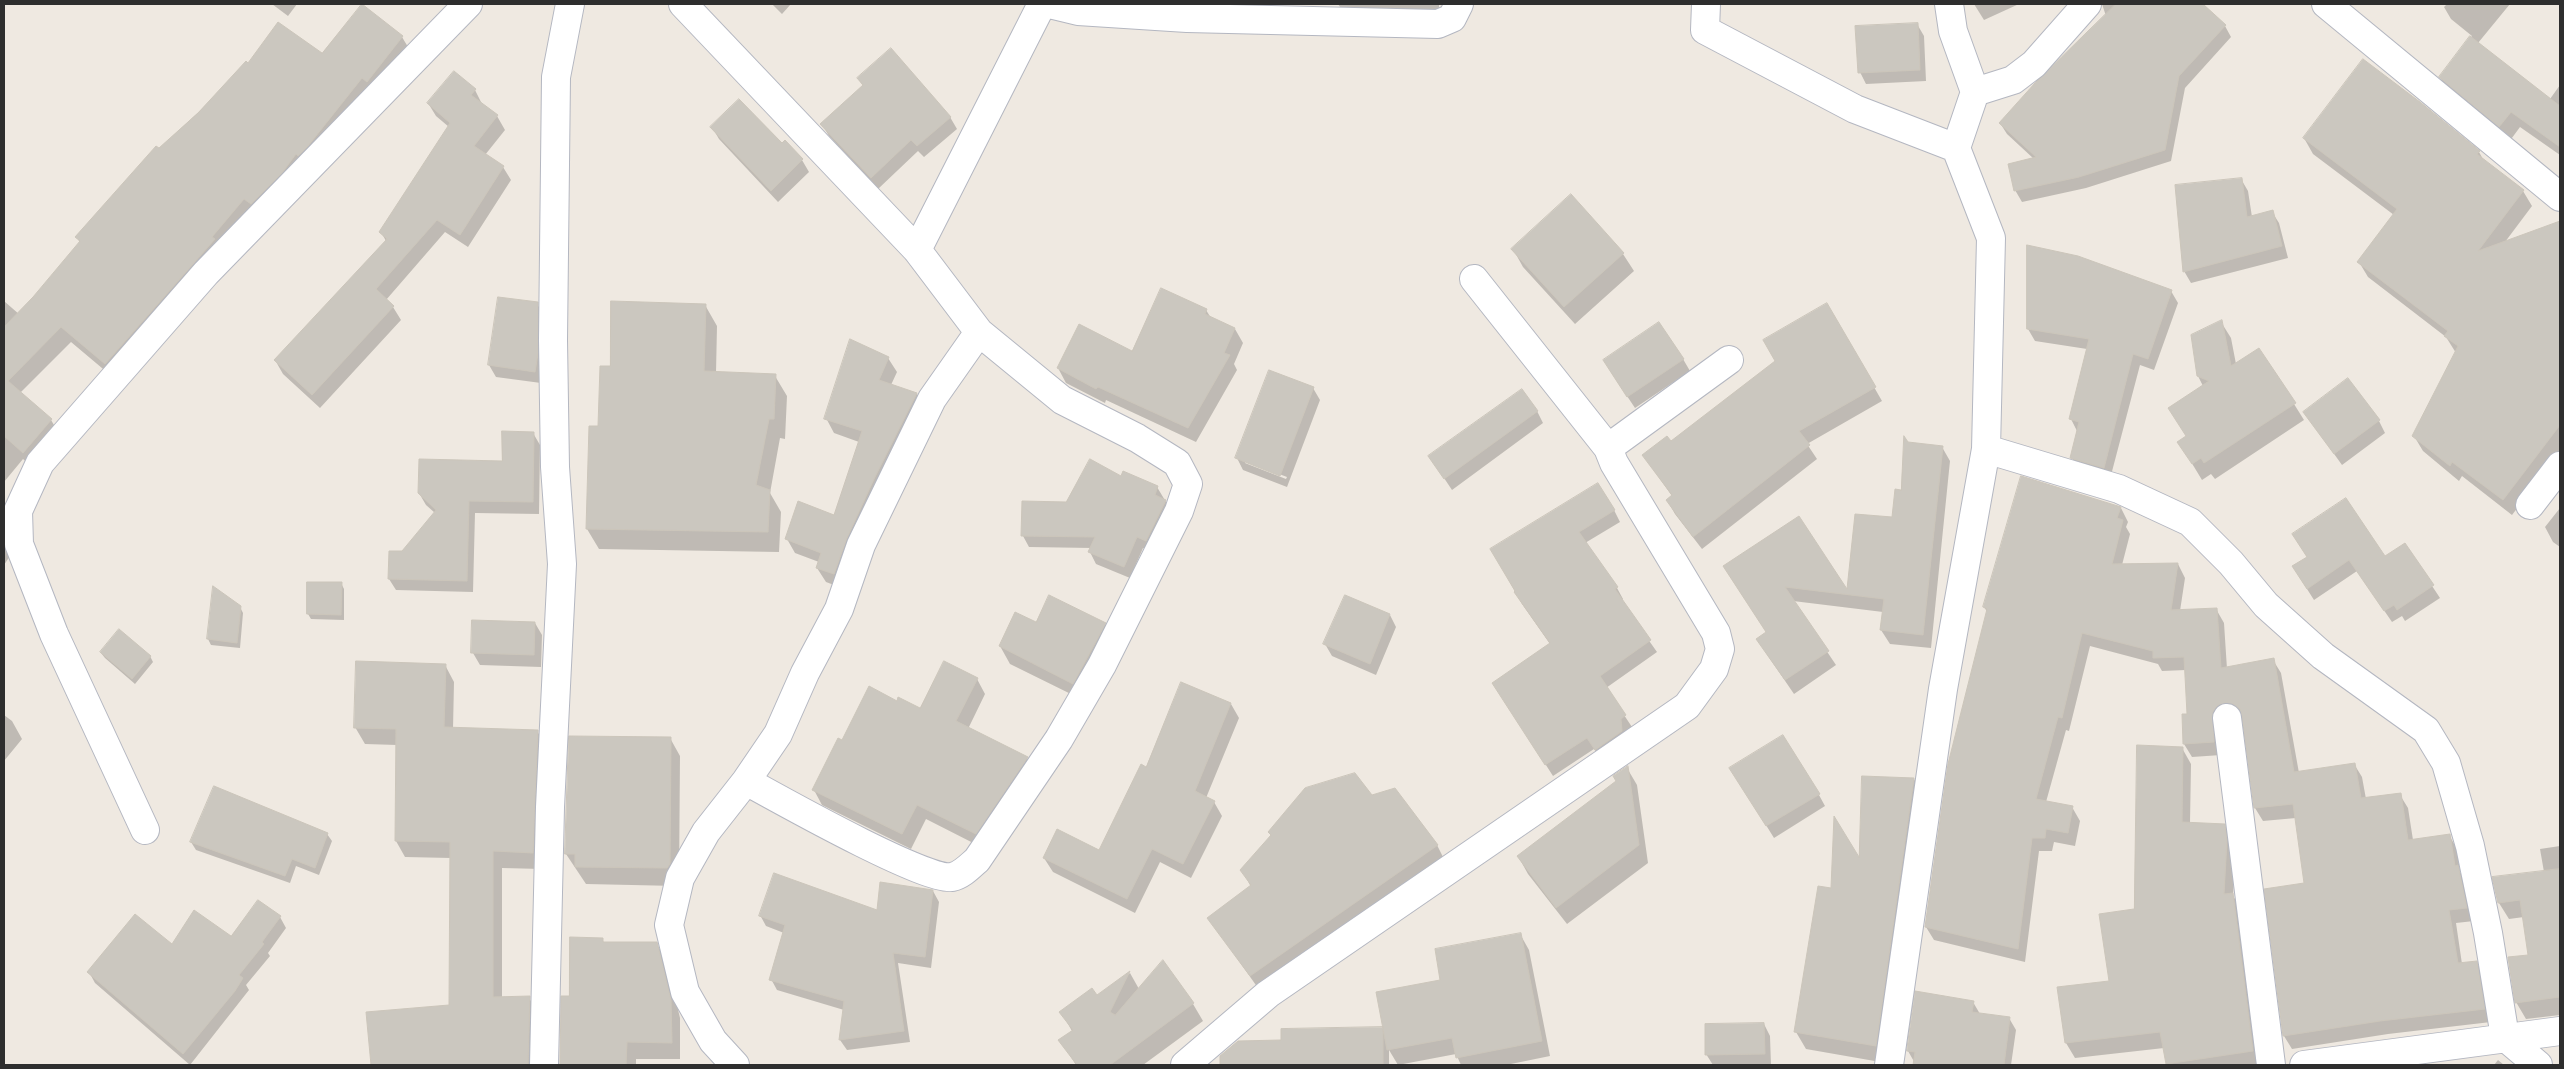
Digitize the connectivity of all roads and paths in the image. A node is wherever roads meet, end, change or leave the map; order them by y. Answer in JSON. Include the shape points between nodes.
{"nodes":[{"id":1,"x":468,"y":4,"type":"edge"},
{"id":2,"x":570,"y":4,"type":"edge"},
{"id":3,"x":683,"y":4,"type":"edge"},
{"id":4,"x":1042,"y":4,"type":"edge"},
{"id":5,"x":1049,"y":4,"type":"edge"},
{"id":6,"x":1459,"y":4,"type":"edge"},
{"id":7,"x":1706,"y":4,"type":"edge"},
{"id":8,"x":1949,"y":4,"type":"edge"},
{"id":9,"x":2087,"y":4,"type":"edge"},
{"id":10,"x":2326,"y":4,"type":"edge"},
{"id":11,"x":1189,"y":11,"type":"edge"},
{"id":12,"x":1976,"y":92,"type":"junction"},
{"id":13,"x":1956,"y":148,"type":"junction"},
{"id":14,"x":2560,"y":198,"type":"edge"},
{"id":15,"x":917,"y":250,"type":"junction"},
{"id":16,"x":1474,"y":279,"type":"dead end"},
{"id":17,"x":980,"y":332,"type":"junction"},
{"id":18,"x":1729,"y":360,"type":"dead end"},
{"id":19,"x":1608,"y":448,"type":"junction"},
{"id":20,"x":1986,"y":449,"type":"junction"},
{"id":21,"x":2560,"y":466,"type":"edge"},
{"id":22,"x":2530,"y":505,"type":"dead end"},
{"id":23,"x":2227,"y":718,"type":"dead end"},
{"id":24,"x":746,"y":781,"type":"junction"},
{"id":25,"x":145,"y":830,"type":"dead end"},
{"id":26,"x":2560,"y":1031,"type":"edge"},
{"id":27,"x":2505,"y":1037,"type":"junction"},
{"id":28,"x":544,"y":1065,"type":"edge"},
{"id":29,"x":735,"y":1065,"type":"edge"},
{"id":30,"x":1185,"y":1065,"type":"edge"},
{"id":31,"x":1889,"y":1065,"type":"edge"},
{"id":32,"x":2271,"y":1065,"type":"edge"},
{"id":33,"x":2304,"y":1065,"type":"edge"},
{"id":34,"x":2538,"y":1065,"type":"edge"}],
"edges":[{"from":1,"to":25,"type":"street","via":[[206,273],[40,463],[18,511],[20,544],[54,634]]},
{"from":2,"to":28,"type":"street","via":[[556,77],[553,340],[555,467],[562,564],[550,807]]},
{"from":3,"to":15,"type":"street"},
{"from":4,"to":15,"type":"street"},
{"from":5,"to":11,"type":"street","via":[[1078,11]]},
{"from":6,"to":11,"type":"street","via":[[1452,18],[1438,24]]},
{"from":7,"to":13,"type":"street","via":[[1705,30],[1855,109]]},
{"from":8,"to":12,"type":"street","via":[[1953,31]]},
{"from":9,"to":12,"type":"street","via":[[2034,64],[2013,80]]},
{"from":10,"to":14,"type":"street"},
{"from":12,"to":13,"type":"street"},
{"from":13,"to":20,"type":"street","via":[[1991,238]]},
{"from":15,"to":17,"type":"street"},
{"from":16,"to":19,"type":"street"},
{"from":17,"to":24,"type":"street","via":[[932,399],[861,545],[839,609],[778,734]]},
{"from":17,"to":24,"type":"street","via":[[1062,400],[1137,438],[1177,463],[1188,484],[1179,511],[1102,666],[1059,739],[977,860],[952,877],[932,874],[839,832]]},
{"from":18,"to":19,"type":"street"},
{"from":19,"to":30,"type":"street","via":[[1716,632],[1720,649],[1714,669],[1687,706],[1268,994]]},
{"from":20,"to":27,"type":"street","via":[[2119,489],[2190,522],[2231,563],[2266,605],[2322,656],[2426,730],[2446,763],[2470,846]]},
{"from":20,"to":31,"type":"street","via":[[1943,689]]},
{"from":21,"to":22,"type":"street"},
{"from":23,"to":32,"type":"street"},
{"from":24,"to":29,"type":"street","via":[[706,832],[680,878],[669,925],[685,992],[713,1041]]},
{"from":26,"to":27,"type":"street"},
{"from":27,"to":33,"type":"street"},
{"from":27,"to":34,"type":"street"}]}
